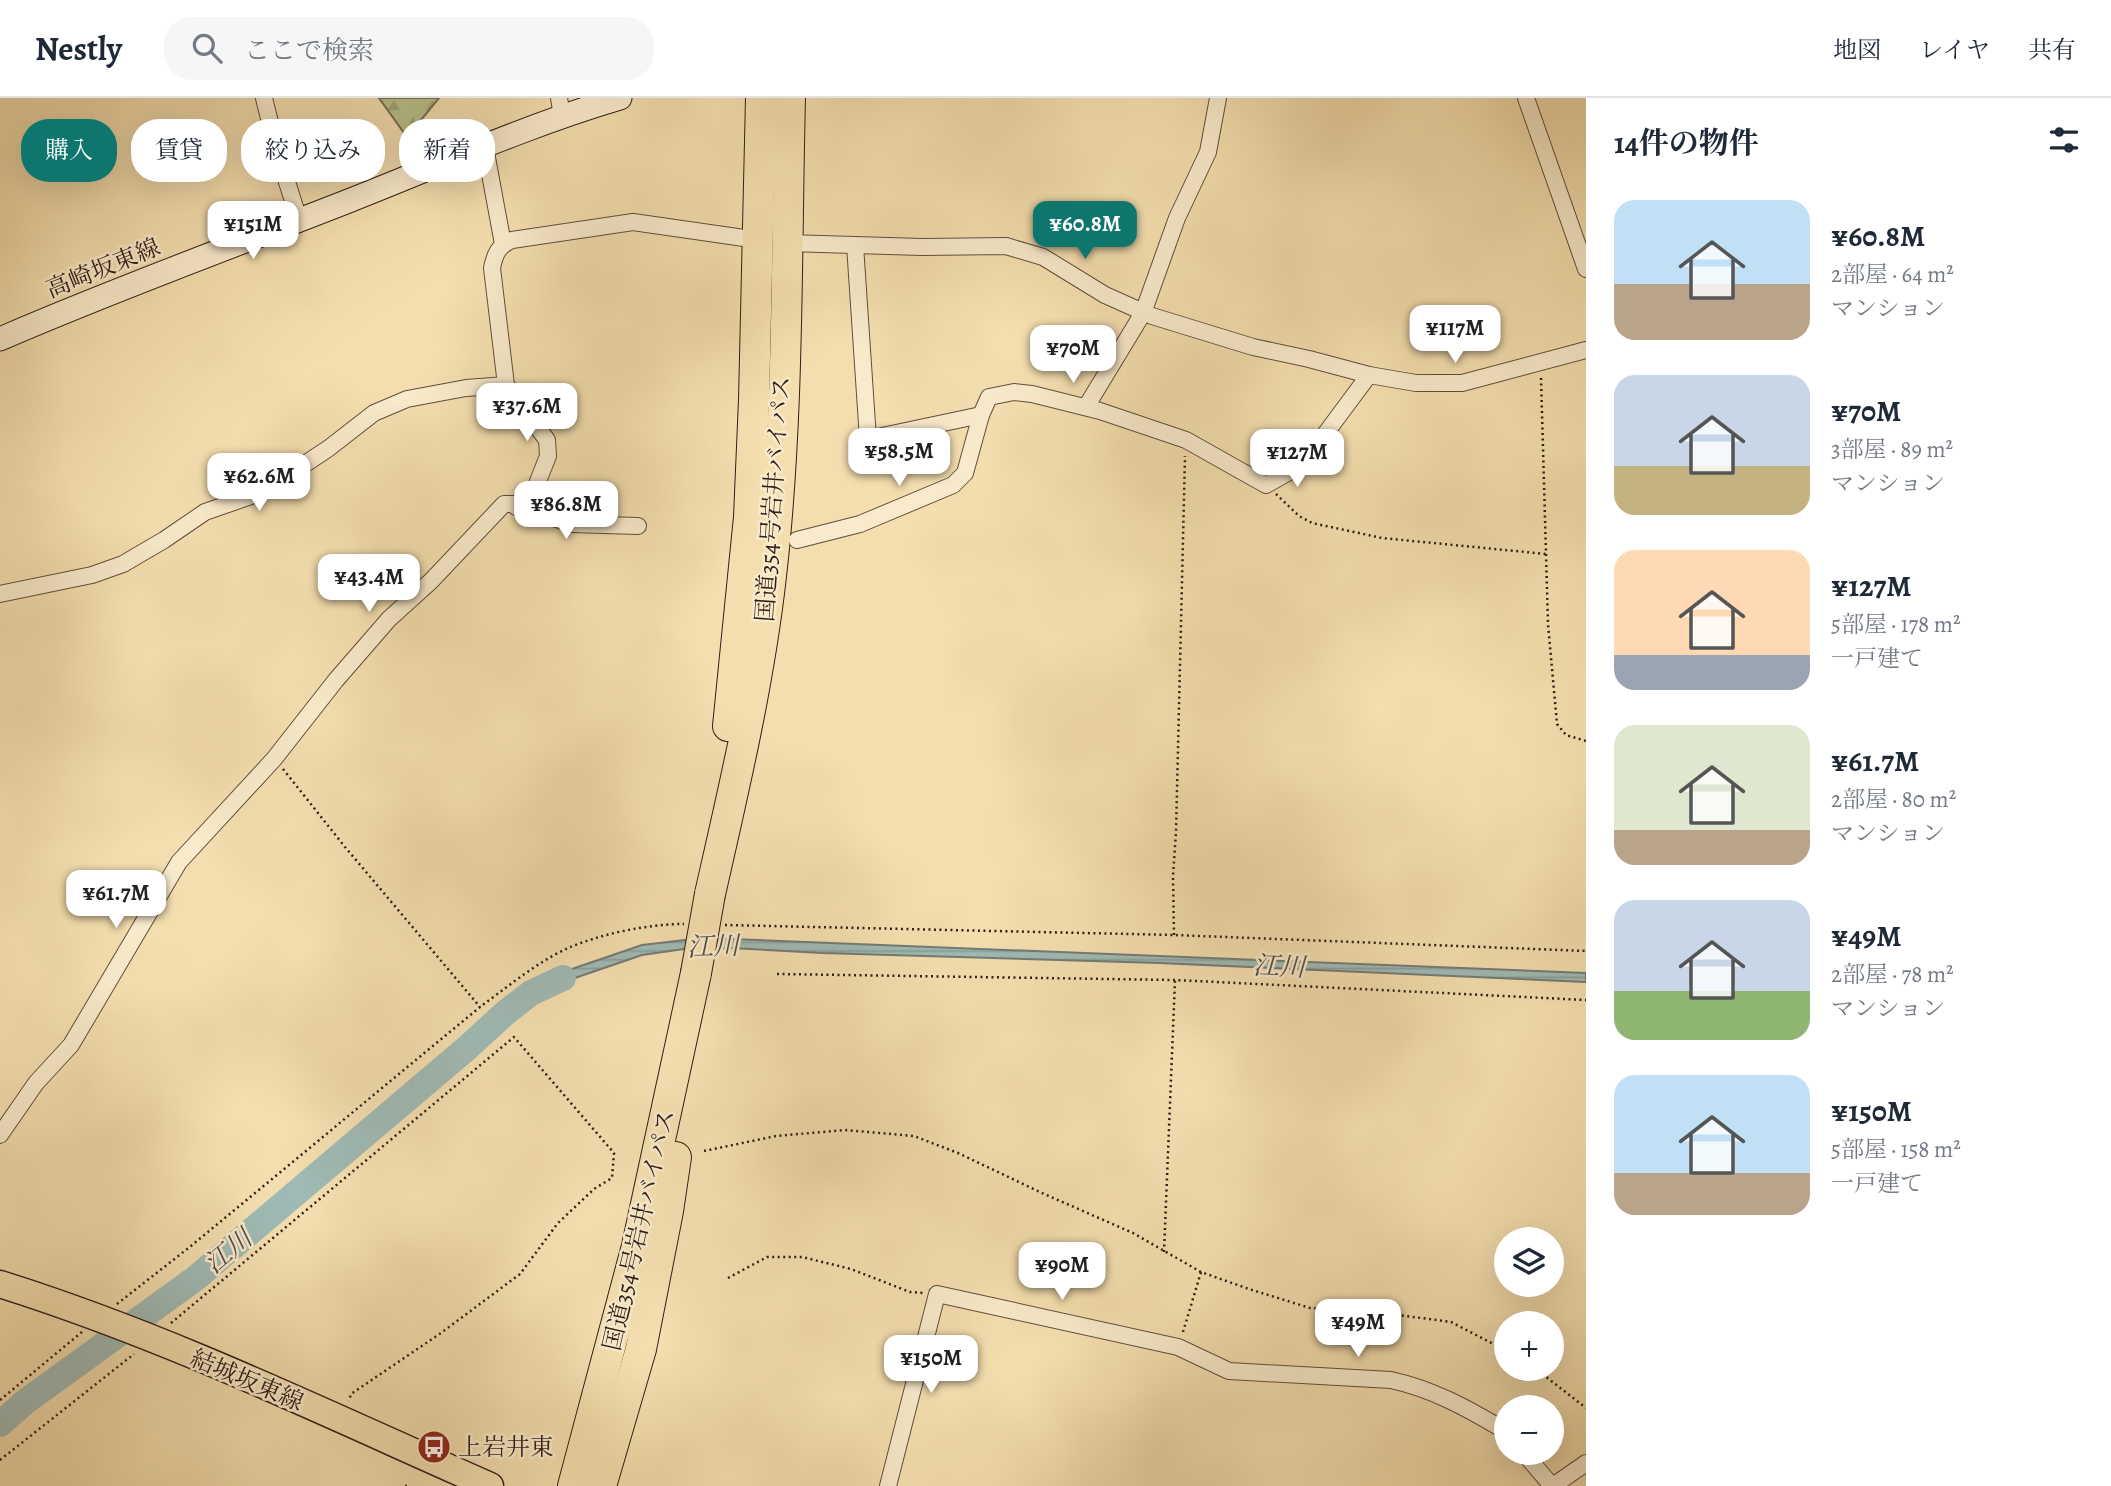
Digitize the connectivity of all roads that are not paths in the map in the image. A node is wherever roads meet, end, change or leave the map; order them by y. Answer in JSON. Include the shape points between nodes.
{"nodes":[{"id":1,"x":264,"y":98,"type":"edge"},
{"id":2,"x":620,"y":98,"type":"edge"},
{"id":3,"x":761,"y":98,"type":"edge"},
{"id":4,"x":790,"y":98,"type":"edge"},
{"id":5,"x":1218,"y":98,"type":"edge"},
{"id":6,"x":1525,"y":98,"type":"edge"},
{"id":7,"x":560,"y":107,"type":"edge"},
{"id":8,"x":495,"y":142,"type":"edge"},
{"id":9,"x":399,"y":181,"type":"edge"},
{"id":10,"x":491,"y":182,"type":"edge"},
{"id":11,"x":299,"y":220,"type":"junction"},
{"id":12,"x":772,"y":242,"type":"junction"},
{"id":13,"x":503,"y":244,"type":"junction"},
{"id":14,"x":855,"y":245,"type":"junction"},
{"id":15,"x":1586,"y":270,"type":"edge"},
{"id":16,"x":1143,"y":313,"type":"junction"},
{"id":17,"x":0,"y":339,"type":"edge"},
{"id":18,"x":1586,"y":350,"type":"edge"},
{"id":19,"x":1368,"y":375,"type":"junction"},
{"id":20,"x":506,"y":385,"type":"junction"},
{"id":21,"x":1086,"y":407,"type":"junction"},
{"id":22,"x":981,"y":415,"type":"junction"},
{"id":23,"x":504,"y":504,"type":"junction"},
{"id":24,"x":638,"y":526,"type":"dead end"},
{"id":25,"x":797,"y":540,"type":"dead end"},
{"id":26,"x":0,"y":594,"type":"edge"},
{"id":27,"x":696,"y":972,"type":"junction"},
{"id":28,"x":0,"y":1135,"type":"edge"},
{"id":29,"x":0,"y":1284,"type":"edge"},
{"id":30,"x":1494,"y":1424,"type":"edge"},
{"id":31,"x":1586,"y":1463,"type":"edge"},
{"id":32,"x":1533,"y":1465,"type":"edge"},
{"id":33,"x":490,"y":1486,"type":"edge"},
{"id":34,"x":573,"y":1486,"type":"edge"},
{"id":35,"x":601,"y":1486,"type":"edge"},
{"id":36,"x":888,"y":1486,"type":"edge"},
{"id":37,"x":1552,"y":1486,"type":"edge"}],
"edges":[{"from":1,"to":11,"type":"street"},
{"from":2,"to":7,"type":"main road","name":"高崎坂東線"},
{"from":3,"to":12,"type":"highway","name":"国道354号岩井バイパス"},
{"from":4,"to":12,"type":"highway","name":"国道354号岩井バイパス"},
{"from":5,"to":16,"type":"street","via":[[1208,152],[1177,218]]},
{"from":6,"to":15,"type":"street"},
{"from":7,"to":8,"type":"main road","name":"高崎坂東線"},
{"from":9,"to":11,"type":"main road","name":"高崎坂東線"},
{"from":10,"to":13,"type":"street"},
{"from":11,"to":17,"type":"main road","name":"高崎坂東線"},
{"from":12,"to":13,"type":"street","via":[[633,222]]},
{"from":12,"to":14,"type":"street"},
{"from":12,"to":27,"type":"highway","name":"国道354号岩井バイパス","bridge":true,"via":[[779,495],[771,579],[744,742]]},
{"from":13,"to":20,"type":"street","via":[[492,268]]},
{"from":14,"to":16,"type":"street","via":[[1006,246],[1043,257]]},
{"from":14,"to":22,"type":"street","via":[[869,439]]},
{"from":16,"to":19,"type":"street","via":[[1253,348]]},
{"from":16,"to":21,"type":"street"},
{"from":18,"to":19,"type":"street","via":[[1462,383],[1416,383]]},
{"from":19,"to":21,"type":"street","via":[[1296,468],[1266,485],[1186,440]]},
{"from":20,"to":23,"type":"street","via":[[547,440],[548,456],[529,504]]},
{"from":20,"to":26,"type":"street","via":[[407,399],[374,413],[281,480],[205,512],[123,564]]},
{"from":21,"to":22,"type":"street","via":[[1014,392],[989,397]]},
{"from":22,"to":25,"type":"street","via":[[965,473],[953,485],[860,524]]},
{"from":23,"to":24,"type":"street","via":[[573,524]]},
{"from":23,"to":28,"type":"street","via":[[389,619],[274,759],[180,862],[71,1045],[36,1083]]},
{"from":27,"to":34,"type":"highway","name":"国道354号岩井バイパス","via":[[637,1247]]},
{"from":27,"to":35,"type":"highway","name":"国道354号岩井バイパス","via":[[690,1062],[668,1211],[641,1349]]},
{"from":29,"to":33,"type":"main road","name":"結城坂東線","via":[[102,1319]]},
{"from":30,"to":36,"type":"street","via":[[1416,1385],[1229,1371],[1178,1347],[937,1294]]},
{"from":31,"to":37,"type":"street"},
{"from":32,"to":37,"type":"street"}]}
